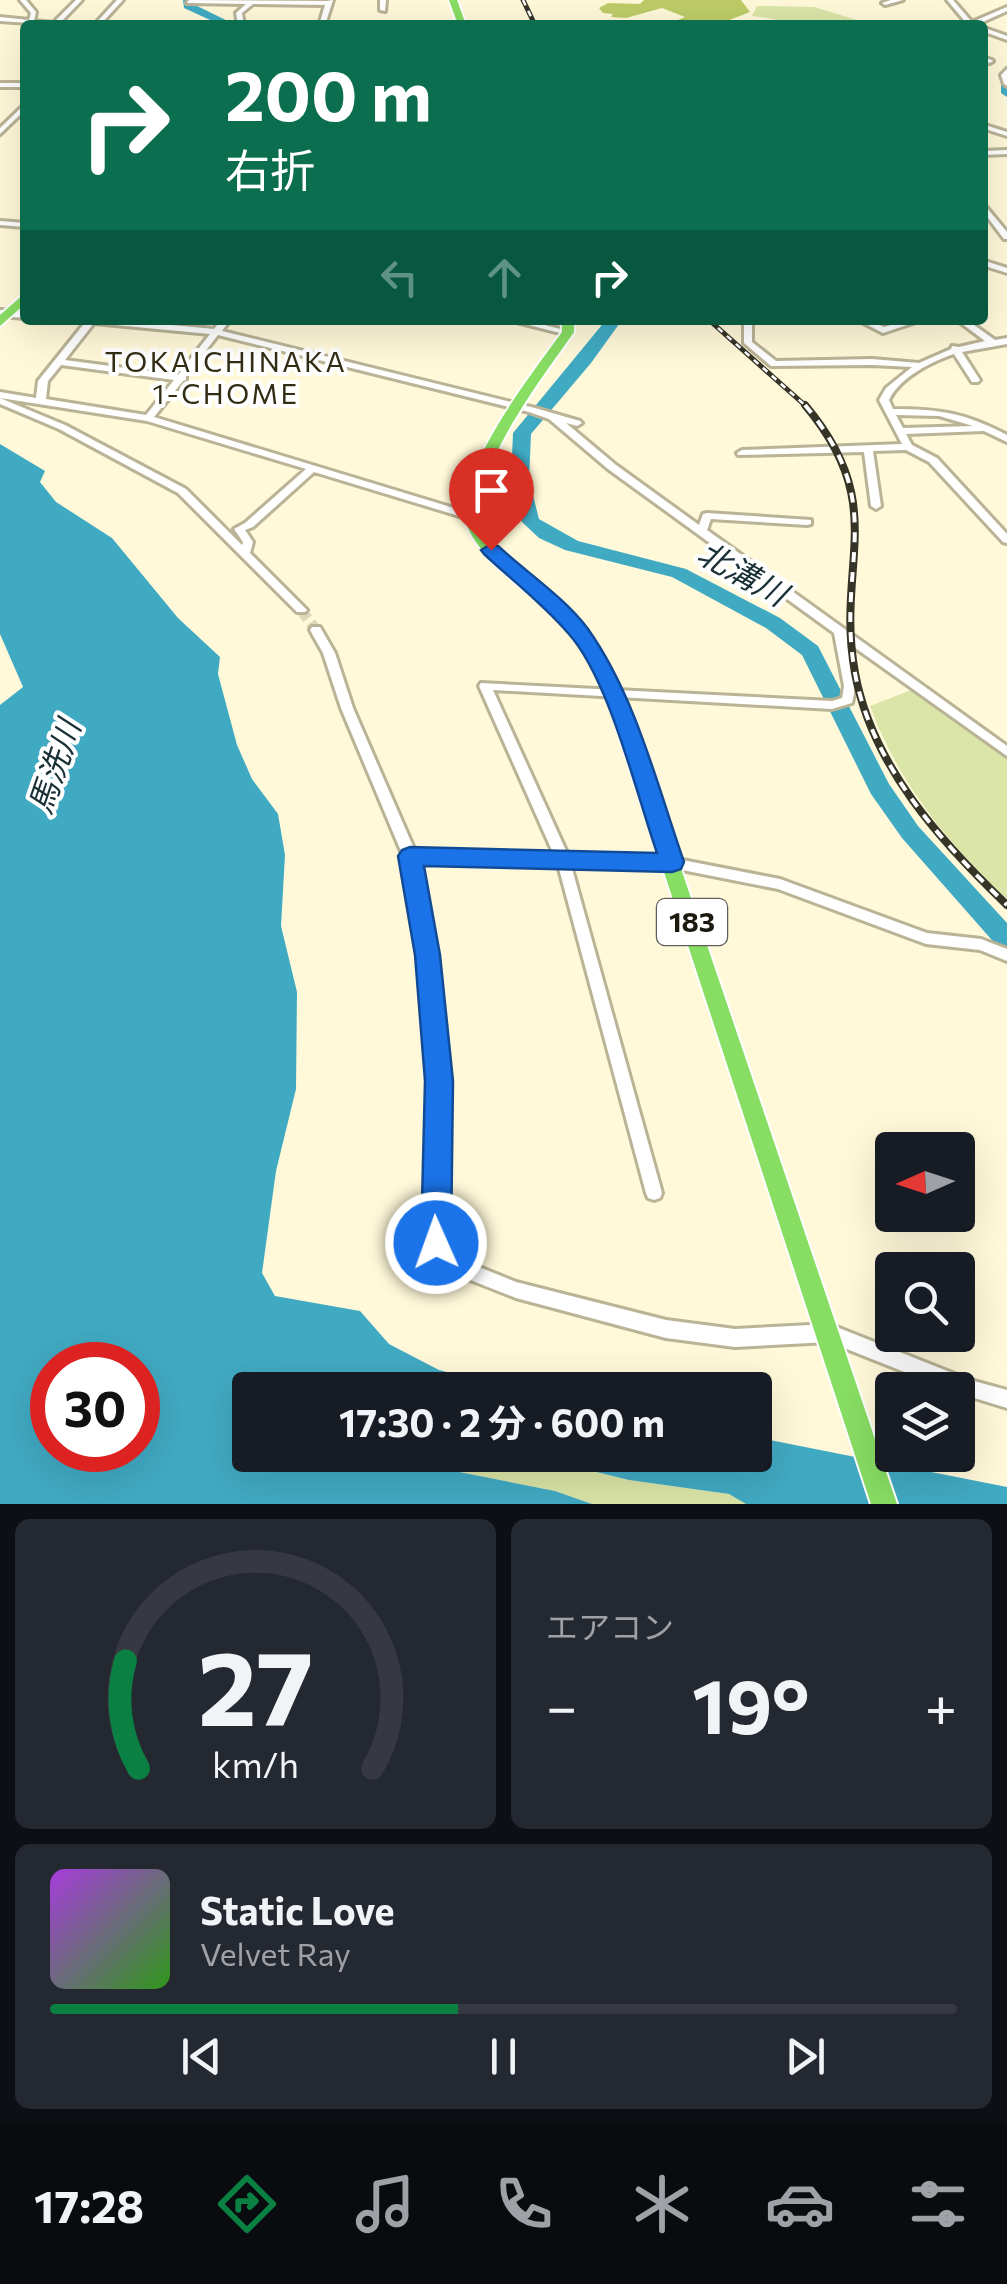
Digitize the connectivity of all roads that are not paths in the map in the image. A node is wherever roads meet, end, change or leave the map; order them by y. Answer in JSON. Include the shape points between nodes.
{"nodes":[{"id":1,"x":23,"y":0,"type":"edge"},
{"id":2,"x":79,"y":0,"type":"edge"},
{"id":3,"x":120,"y":0,"type":"edge"},
{"id":4,"x":383,"y":0,"type":"edge"},
{"id":5,"x":900,"y":0,"type":"edge"},
{"id":6,"x":950,"y":0,"type":"edge"},
{"id":7,"x":188,"y":2,"type":"dead end"},
{"id":8,"x":252,"y":2,"type":"edge"},
{"id":9,"x":330,"y":2,"type":"edge"},
{"id":10,"x":885,"y":4,"type":"dead end"},
{"id":11,"x":1007,"y":9,"type":"edge"},
{"id":12,"x":382,"y":10,"type":"dead end"},
{"id":13,"x":0,"y":19,"type":"edge"},
{"id":14,"x":32,"y":20,"type":"joint"},
{"id":15,"x":60,"y":20,"type":"edge"},
{"id":16,"x":102,"y":20,"type":"edge"},
{"id":17,"x":240,"y":20,"type":"edge"},
{"id":18,"x":967,"y":20,"type":"edge"},
{"id":19,"x":982,"y":20,"type":"edge"},
{"id":20,"x":1007,"y":70,"type":"edge"},
{"id":21,"x":1007,"y":84,"type":"edge"},
{"id":22,"x":20,"y":111,"type":"edge"},
{"id":23,"x":0,"y":132,"type":"edge"},
{"id":24,"x":988,"y":212,"type":"edge"},
{"id":25,"x":1007,"y":237,"type":"edge"},
{"id":26,"x":88,"y":325,"type":"edge"},
{"id":27,"x":144,"y":325,"type":"edge"},
{"id":28,"x":222,"y":325,"type":"edge"},
{"id":29,"x":748,"y":325,"type":"edge"},
{"id":30,"x":872,"y":325,"type":"edge"},
{"id":31,"x":900,"y":325,"type":"edge"},
{"id":32,"x":968,"y":325,"type":"edge"},
{"id":33,"x":568,"y":326,"type":"edge"},
{"id":34,"x":216,"y":332,"type":"junction"},
{"id":35,"x":1007,"y":341,"type":"edge"},
{"id":36,"x":994,"y":342,"type":"junction"},
{"id":37,"x":955,"y":348,"type":"junction"},
{"id":38,"x":58,"y":362,"type":"junction"},
{"id":39,"x":916,"y":366,"type":"junction"},
{"id":40,"x":183,"y":378,"type":"junction"},
{"id":41,"x":975,"y":380,"type":"dead end"},
{"id":42,"x":0,"y":398,"type":"edge"},
{"id":43,"x":41,"y":399,"type":"junction"},
{"id":44,"x":515,"y":406,"type":"junction"},
{"id":45,"x":891,"y":412,"type":"junction"},
{"id":46,"x":549,"y":416,"type":"junction"},
{"id":47,"x":148,"y":418,"type":"junction"},
{"id":48,"x":577,"y":423,"type":"dead end"},
{"id":49,"x":986,"y":428,"type":"junction"},
{"id":50,"x":901,"y":432,"type":"junction"},
{"id":51,"x":1007,"y":439,"type":"edge"},
{"id":52,"x":908,"y":447,"type":"junction"},
{"id":53,"x":868,"y":448,"type":"junction"},
{"id":54,"x":742,"y":452,"type":"dead end"},
{"id":55,"x":314,"y":467,"type":"junction"},
{"id":56,"x":876,"y":506,"type":"dead end"},
{"id":57,"x":473,"y":517,"type":"junction"},
{"id":58,"x":807,"y":522,"type":"dead end"},
{"id":59,"x":702,"y":530,"type":"junction"},
{"id":60,"x":1007,"y":540,"type":"edge"},
{"id":61,"x":244,"y":555,"type":"junction"},
{"id":62,"x":301,"y":610,"type":"tunnel mouth"},
{"id":63,"x":316,"y":630,"type":"tunnel mouth"},
{"id":64,"x":839,"y":630,"type":"junction"},
{"id":65,"x":613,"y":692,"type":"junction"},
{"id":66,"x":1007,"y":752,"type":"edge"},
{"id":67,"x":410,"y":856,"type":"junction"},
{"id":68,"x":563,"y":858,"type":"junction"},
{"id":69,"x":672,"y":862,"type":"junction"},
{"id":70,"x":1007,"y":955,"type":"edge"},
{"id":71,"x":654,"y":1194,"type":"dead end"},
{"id":72,"x":829,"y":1332,"type":"junction"},
{"id":73,"x":1007,"y":1399,"type":"edge"},
{"id":74,"x":884,"y":1504,"type":"edge"}],
"edges":[{"from":1,"to":14,"type":"street"},
{"from":2,"to":15,"type":"street"},
{"from":3,"to":16,"type":"street"},
{"from":4,"to":12,"type":"street"},
{"from":5,"to":10,"type":"street"},
{"from":6,"to":18,"type":"street"},
{"from":7,"to":8,"type":"street"},
{"from":8,"to":9,"type":"street"},
{"from":8,"to":17,"type":"street","via":[[238,13]]},
{"from":11,"to":19,"type":"street"},
{"from":13,"to":14,"type":"street"},
{"from":20,"to":21,"type":"street"},
{"from":22,"to":23,"type":"street"},
{"from":24,"to":25,"type":"street"},
{"from":26,"to":38,"type":"street"},
{"from":27,"to":34,"type":"street"},
{"from":28,"to":34,"type":"street"},
{"from":29,"to":39,"type":"street","via":[[748,343],[774,364]]},
{"from":30,"to":31,"type":"street"},
{"from":32,"to":36,"type":"street"},
{"from":33,"to":44,"type":"highway"},
{"from":34,"to":40,"type":"street"},
{"from":34,"to":44,"type":"street"},
{"from":35,"to":36,"type":"street"},
{"from":36,"to":37,"type":"street"},
{"from":37,"to":39,"type":"street"},
{"from":37,"to":41,"type":"street"},
{"from":38,"to":40,"type":"street"},
{"from":38,"to":43,"type":"street","via":[[44,380]]},
{"from":39,"to":45,"type":"street","via":[[886,392]]},
{"from":40,"to":47,"type":"street"},
{"from":42,"to":43,"type":"street"},
{"from":42,"to":61,"type":"street","via":[[182,491]]},
{"from":43,"to":47,"type":"street"},
{"from":44,"to":46,"type":"street"},
{"from":44,"to":57,"type":"highway","via":[[485,469]]},
{"from":45,"to":49,"type":"street","via":[[945,411]]},
{"from":45,"to":50,"type":"street"},
{"from":46,"to":48,"type":"street"},
{"from":46,"to":59,"type":"street"},
{"from":47,"to":55,"type":"street"},
{"from":49,"to":50,"type":"street"},
{"from":49,"to":51,"type":"street"},
{"from":50,"to":52,"type":"street"},
{"from":52,"to":53,"type":"street"},
{"from":52,"to":60,"type":"street","via":[[934,460]]},
{"from":53,"to":54,"type":"street"},
{"from":53,"to":56,"type":"street"},
{"from":55,"to":57,"type":"street"},
{"from":55,"to":61,"type":"street","via":[[239,529],[248,542]]},
{"from":57,"to":65,"type":"highway","number":"183","via":[[491,550],[578,630]]},
{"from":58,"to":59,"type":"street","via":[[707,516]]},
{"from":59,"to":64,"type":"street"},
{"from":61,"to":62,"type":"street"},
{"from":63,"to":67,"type":"street"},
{"from":64,"to":65,"type":"street","via":[[850,686],[848,700],[832,705]]},
{"from":64,"to":66,"type":"street"},
{"from":65,"to":68,"type":"street","via":[[486,686]]},
{"from":65,"to":69,"type":"highway","number":"183"},
{"from":67,"to":68,"type":"street"},
{"from":67,"to":72,"type":"street","via":[[428,955],[439,1081],[436,1243],[451,1264],[516,1290],[666,1329],[735,1338]]},
{"from":68,"to":69,"type":"street"},
{"from":68,"to":71,"type":"street"},
{"from":69,"to":70,"type":"street","via":[[780,884],[926,938]]},
{"from":69,"to":72,"type":"highway","number":"183"},
{"from":72,"to":73,"type":"street"},
{"from":72,"to":74,"type":"highway","number":"183"}]}
